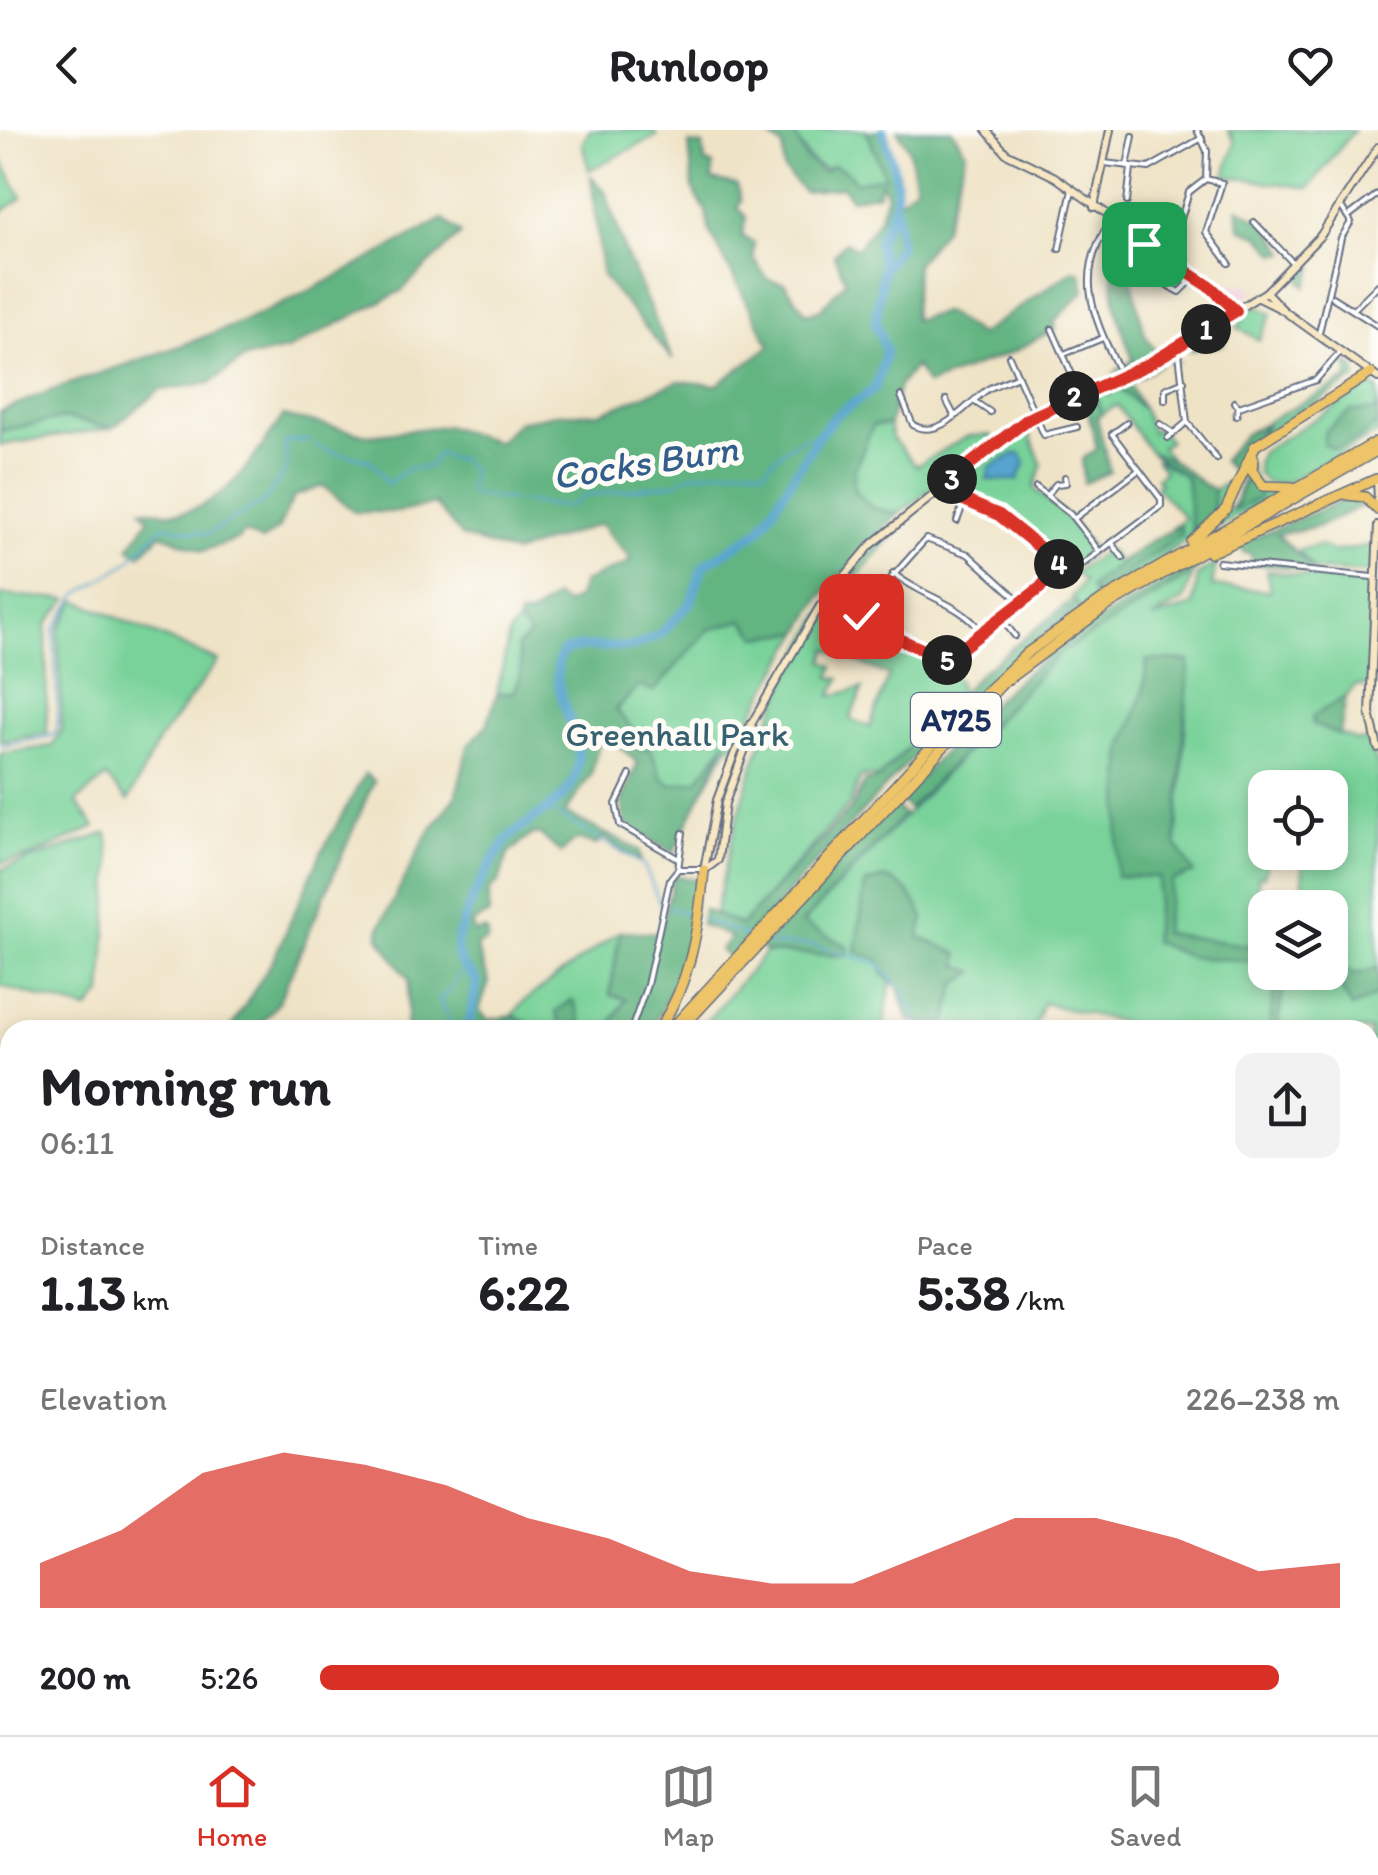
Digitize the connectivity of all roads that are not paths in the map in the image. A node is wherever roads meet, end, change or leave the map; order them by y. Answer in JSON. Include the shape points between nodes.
{"nodes":[{"id":1,"x":986,"y":130,"type":"edge"},
{"id":2,"x":1110,"y":130,"type":"edge"},
{"id":3,"x":1197,"y":130,"type":"edge"},
{"id":4,"x":1133,"y":136,"type":"dead end"},
{"id":5,"x":1202,"y":138,"type":"junction"},
{"id":6,"x":1378,"y":147,"type":"edge"},
{"id":7,"x":1104,"y":163,"type":"junction"},
{"id":8,"x":1129,"y":167,"type":"junction"},
{"id":9,"x":1206,"y":179,"type":"junction"},
{"id":10,"x":1072,"y":190,"type":"junction"},
{"id":11,"x":1378,"y":194,"type":"edge"},
{"id":12,"x":1127,"y":202,"type":"dead end"},
{"id":13,"x":1094,"y":207,"type":"junction"},
{"id":14,"x":1337,"y":207,"type":"junction"},
{"id":15,"x":1350,"y":214,"type":"junction"},
{"id":16,"x":1112,"y":220,"type":"junction"},
{"id":17,"x":1254,"y":222,"type":"dead end"},
{"id":18,"x":1059,"y":249,"type":"dead end"},
{"id":19,"x":1167,"y":260,"type":"junction"},
{"id":20,"x":1229,"y":263,"type":"dead end"},
{"id":21,"x":1294,"y":265,"type":"junction"},
{"id":22,"x":1148,"y":275,"type":"dead end"},
{"id":23,"x":1194,"y":277,"type":"junction"},
{"id":24,"x":1378,"y":285,"type":"edge"},
{"id":25,"x":1266,"y":292,"type":"junction"},
{"id":26,"x":1330,"y":296,"type":"junction"},
{"id":27,"x":1257,"y":297,"type":"junction"},
{"id":28,"x":1354,"y":309,"type":"junction"},
{"id":29,"x":1236,"y":311,"type":"junction"},
{"id":30,"x":1284,"y":311,"type":"junction"},
{"id":31,"x":1378,"y":326,"type":"edge"},
{"id":32,"x":1055,"y":332,"type":"dead end"},
{"id":33,"x":1318,"y":334,"type":"junction"},
{"id":34,"x":1103,"y":338,"type":"junction"},
{"id":35,"x":1178,"y":345,"type":"junction"},
{"id":36,"x":1341,"y":351,"type":"junction"},
{"id":37,"x":1064,"y":354,"type":"junction"},
{"id":38,"x":1013,"y":359,"type":"dead end"},
{"id":39,"x":1117,"y":366,"type":"dead end"},
{"id":40,"x":1018,"y":376,"type":"junction"},
{"id":41,"x":1374,"y":376,"type":"edge"},
{"id":42,"x":1074,"y":378,"type":"dead end"},
{"id":43,"x":1184,"y":381,"type":"junction"},
{"id":44,"x":1156,"y":390,"type":"dead end"},
{"id":45,"x":1162,"y":392,"type":"junction"},
{"id":46,"x":1166,"y":400,"type":"dead end"},
{"id":47,"x":901,"y":401,"type":"dead end"},
{"id":48,"x":975,"y":402,"type":"junction"},
{"id":49,"x":950,"y":403,"type":"dead end"},
{"id":50,"x":1323,"y":405,"type":"junction"},
{"id":51,"x":986,"y":412,"type":"dead end"},
{"id":52,"x":1036,"y":414,"type":"junction"},
{"id":53,"x":1236,"y":416,"type":"dead end"},
{"id":54,"x":955,"y":417,"type":"junction"},
{"id":55,"x":1187,"y":422,"type":"junction"},
{"id":56,"x":1128,"y":424,"type":"dead end"},
{"id":57,"x":1160,"y":424,"type":"dead end"},
{"id":58,"x":1077,"y":428,"type":"dead end"},
{"id":59,"x":1378,"y":441,"type":"edge"},
{"id":60,"x":1378,"y":450,"type":"edge"},
{"id":61,"x":1217,"y":459,"type":"dead end"},
{"id":62,"x":1139,"y":470,"type":"junction"},
{"id":63,"x":1065,"y":478,"type":"dead end"},
{"id":64,"x":1377,"y":478,"type":"edge"},
{"id":65,"x":946,"y":483,"type":"junction"},
{"id":66,"x":1303,"y":484,"type":"junction"},
{"id":67,"x":1036,"y":487,"type":"dead end"},
{"id":68,"x":1047,"y":495,"type":"junction"},
{"id":69,"x":1339,"y":496,"type":"junction"},
{"id":70,"x":965,"y":500,"type":"junction"},
{"id":71,"x":1378,"y":506,"type":"edge"},
{"id":72,"x":1074,"y":519,"type":"junction"},
{"id":73,"x":956,"y":520,"type":"dead end"},
{"id":74,"x":1378,"y":526,"type":"edge"},
{"id":75,"x":1112,"y":543,"type":"junction"},
{"id":76,"x":1100,"y":552,"type":"junction"},
{"id":77,"x":1123,"y":558,"type":"dead end"},
{"id":78,"x":1219,"y":562,"type":"dead end"},
{"id":79,"x":1060,"y":564,"type":"junction"},
{"id":80,"x":894,"y":572,"type":"junction"},
{"id":81,"x":1160,"y":575,"type":"junction"},
{"id":82,"x":1377,"y":578,"type":"edge"},
{"id":83,"x":1122,"y":588,"type":"junction"},
{"id":84,"x":1021,"y":602,"type":"junction"},
{"id":85,"x":1001,"y":618,"type":"junction"},
{"id":86,"x":982,"y":632,"type":"junction"},
{"id":87,"x":1015,"y":636,"type":"dead end"},
{"id":88,"x":1378,"y":748,"type":"edge"},
{"id":89,"x":630,"y":775,"type":"dead end"},
{"id":90,"x":683,"y":833,"type":"dead end"},
{"id":91,"x":677,"y":858,"type":"junction"},
{"id":92,"x":678,"y":869,"type":"junction"},
{"id":93,"x":704,"y":870,"type":"junction"},
{"id":94,"x":635,"y":1020,"type":"edge"},
{"id":95,"x":664,"y":1020,"type":"edge"},
{"id":96,"x":679,"y":1020,"type":"edge"},
{"id":97,"x":689,"y":1020,"type":"edge"}],
"edges":[{"from":1,"to":10,"type":"main road","via":[[1006,152]]},
{"from":2,"to":7,"type":"main road"},
{"from":3,"to":5,"type":"street"},
{"from":4,"to":8,"type":"street"},
{"from":5,"to":8,"type":"street","via":[[1149,168]]},
{"from":5,"to":9,"type":"street"},
{"from":6,"to":14,"type":"main road"},
{"from":7,"to":8,"type":"street"},
{"from":7,"to":13,"type":"main road"},
{"from":8,"to":12,"type":"street"},
{"from":9,"to":19,"type":"street","via":[[1189,192]]},
{"from":9,"to":20,"type":"street","via":[[1218,180],[1222,188],[1206,232]]},
{"from":10,"to":13,"type":"main road"},
{"from":10,"to":18,"type":"street"},
{"from":11,"to":15,"type":"street"},
{"from":13,"to":16,"type":"main road"},
{"from":14,"to":15,"type":"street"},
{"from":14,"to":21,"type":"main road"},
{"from":15,"to":26,"type":"street"},
{"from":16,"to":19,"type":"main road"},
{"from":16,"to":34,"type":"street","via":[[1090,256]]},
{"from":17,"to":21,"type":"street"},
{"from":19,"to":23,"type":"main road"},
{"from":21,"to":25,"type":"main road"},
{"from":22,"to":23,"type":"street","via":[[1180,292]]},
{"from":23,"to":29,"type":"main road"},
{"from":24,"to":28,"type":"street"},
{"from":25,"to":27,"type":"main road"},
{"from":25,"to":30,"type":"main road"},
{"from":26,"to":28,"type":"street"},
{"from":26,"to":33,"type":"street"},
{"from":27,"to":29,"type":"main road"},
{"from":27,"to":30,"type":"main road"},
{"from":28,"to":31,"type":"street"},
{"from":29,"to":35,"type":"main road"},
{"from":30,"to":33,"type":"main road"},
{"from":32,"to":37,"type":"street"},
{"from":33,"to":36,"type":"main road"},
{"from":34,"to":37,"type":"street"},
{"from":34,"to":39,"type":"street"},
{"from":35,"to":43,"type":"street"},
{"from":35,"to":52,"type":"main road"},
{"from":36,"to":41,"type":"main road"},
{"from":36,"to":53,"type":"street","via":[[1316,380],[1237,405]]},
{"from":37,"to":42,"type":"street"},
{"from":38,"to":40,"type":"street"},
{"from":40,"to":48,"type":"street"},
{"from":40,"to":52,"type":"street"},
{"from":41,"to":50,"type":"highway","number":"A725"},
{"from":43,"to":45,"type":"street"},
{"from":43,"to":55,"type":"street"},
{"from":44,"to":45,"type":"street"},
{"from":45,"to":46,"type":"street"},
{"from":47,"to":54,"type":"street","via":[[922,430]]},
{"from":48,"to":51,"type":"street"},
{"from":48,"to":54,"type":"street"},
{"from":49,"to":54,"type":"street"},
{"from":50,"to":66,"type":"highway","number":"A725","via":[[1264,444],[1252,460],[1253,474],[1266,488]]},
{"from":50,"to":83,"type":"highway","number":"A725","via":[[1254,446],[1214,524]]},
{"from":52,"to":58,"type":"street","via":[[1044,435]]},
{"from":52,"to":65,"type":"main road"},
{"from":55,"to":57,"type":"street","via":[[1170,436]]},
{"from":55,"to":61,"type":"street"},
{"from":56,"to":62,"type":"street","via":[[1112,434]]},
{"from":59,"to":66,"type":"highway","number":"A725"},
{"from":60,"to":81,"type":"highway","number":"A725"},
{"from":62,"to":72,"type":"street"},
{"from":62,"to":75,"type":"street","via":[[1161,506]]},
{"from":63,"to":68,"type":"street","via":[[1066,484],[1056,484]]},
{"from":64,"to":69,"type":"highway","number":"A725"},
{"from":64,"to":71,"type":"main road"},
{"from":65,"to":70,"type":"street"},
{"from":65,"to":93,"type":"main road","via":[[870,546],[820,606],[735,752],[717,800]]},
{"from":66,"to":83,"type":"highway","number":"A725"},
{"from":67,"to":68,"type":"street"},
{"from":68,"to":72,"type":"street"},
{"from":69,"to":71,"type":"highway","via":[[1362,496]]},
{"from":69,"to":81,"type":"highway","number":"A725"},
{"from":70,"to":73,"type":"street"},
{"from":70,"to":79,"type":"street","via":[[999,515]]},
{"from":72,"to":76,"type":"street"},
{"from":74,"to":82,"type":"main road"},
{"from":75,"to":76,"type":"street"},
{"from":75,"to":77,"type":"street"},
{"from":76,"to":79,"type":"street","via":[[1078,568]]},
{"from":78,"to":82,"type":"street"},
{"from":79,"to":84,"type":"street"},
{"from":80,"to":84,"type":"street","via":[[921,541],[932,540],[968,554]]},
{"from":80,"to":86,"type":"street","via":[[914,590],[958,608]]},
{"from":80,"to":86,"type":"street","via":[[860,611],[878,630],[945,661]]},
{"from":81,"to":97,"type":"highway","number":"A725","via":[[1074,628],[1003,683]]},
{"from":82,"to":88,"type":"main road","via":[[1370,713]]},
{"from":83,"to":96,"type":"highway","number":"A725","via":[[1052,634],[974,701]]},
{"from":84,"to":85,"type":"street"},
{"from":85,"to":86,"type":"street"},
{"from":85,"to":87,"type":"street"},
{"from":89,"to":91,"type":"street","via":[[616,804],[620,825]]},
{"from":90,"to":91,"type":"street"},
{"from":91,"to":92,"type":"street"},
{"from":92,"to":93,"type":"street"},
{"from":92,"to":94,"type":"street"},
{"from":93,"to":95,"type":"highway","via":[[692,951]]}]}
